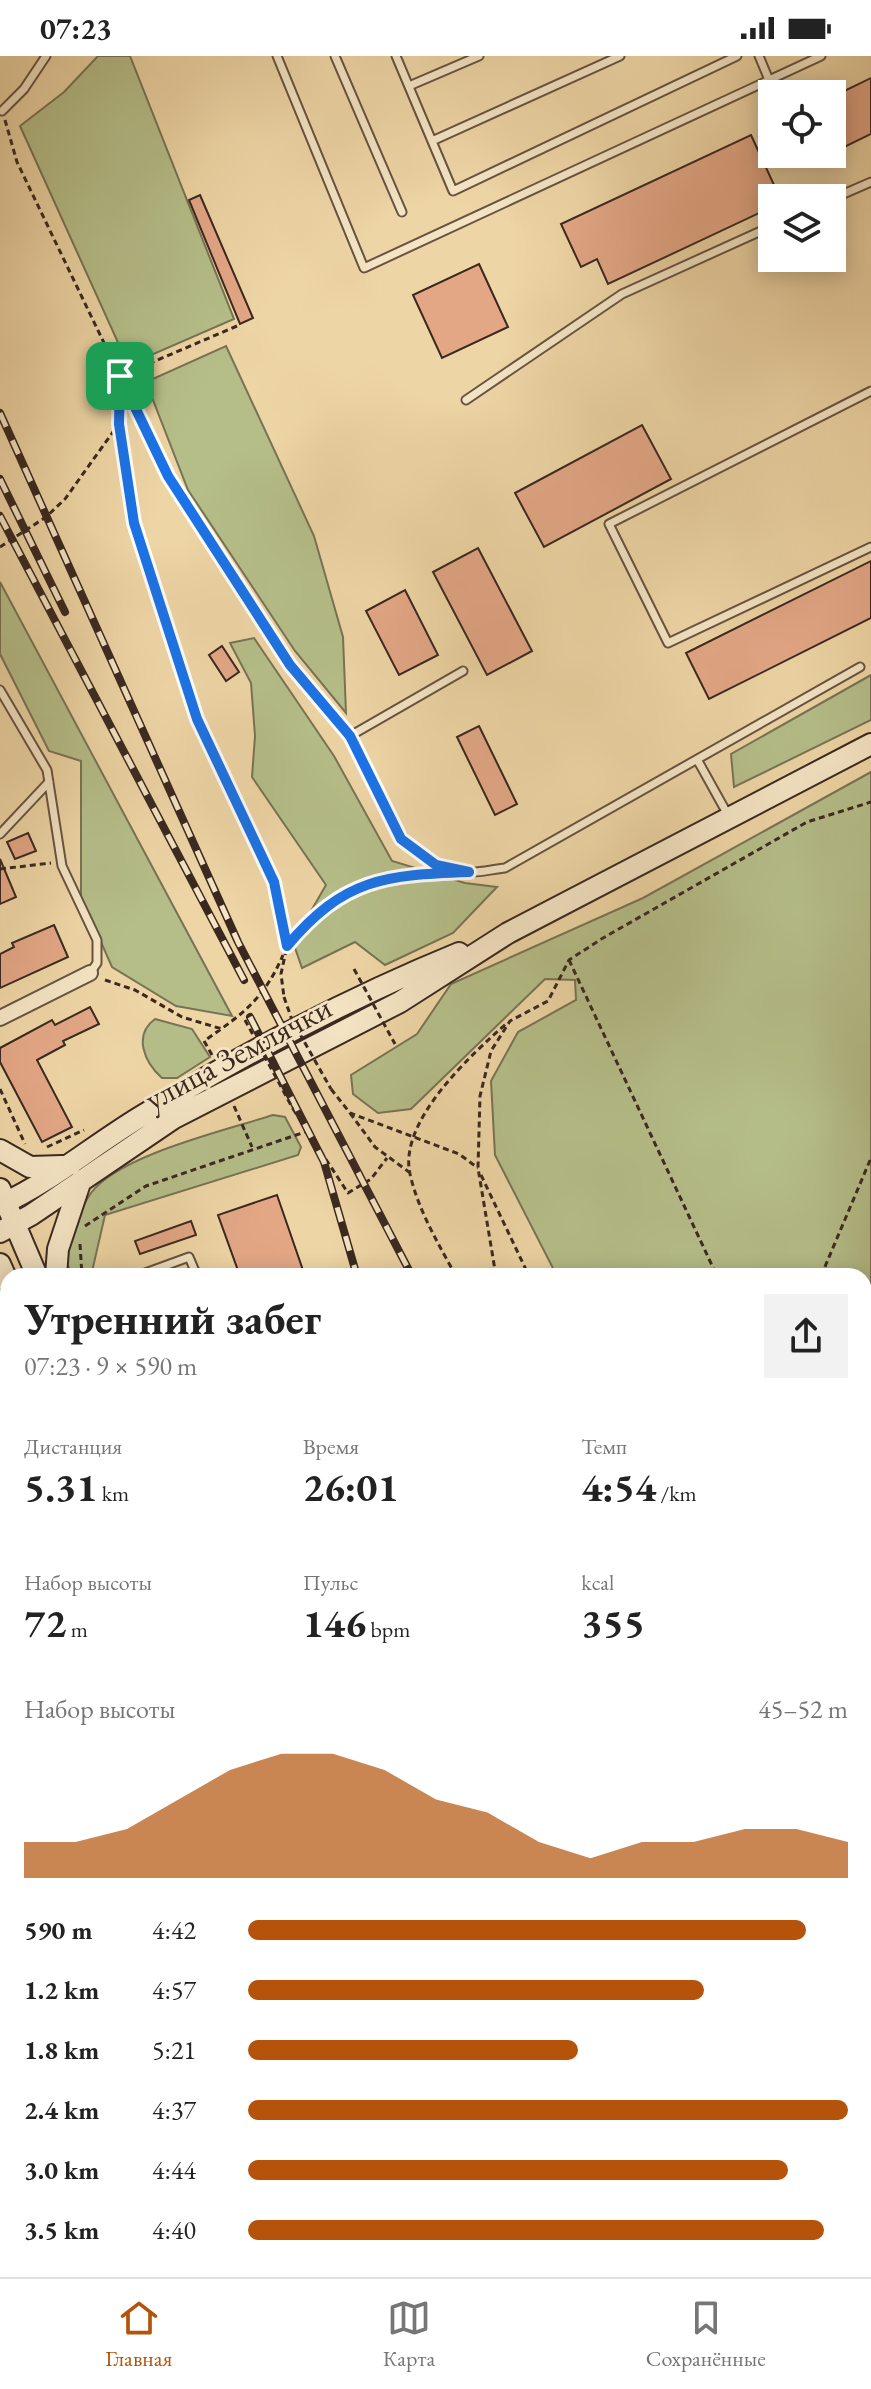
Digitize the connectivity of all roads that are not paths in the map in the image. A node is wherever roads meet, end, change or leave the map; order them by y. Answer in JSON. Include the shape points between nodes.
{"nodes":[{"id":1,"x":46,"y":56,"type":"edge"},
{"id":2,"x":277,"y":56,"type":"edge"},
{"id":3,"x":335,"y":56,"type":"edge"},
{"id":4,"x":396,"y":56,"type":"edge"},
{"id":5,"x":479,"y":56,"type":"edge"},
{"id":6,"x":620,"y":56,"type":"edge"},
{"id":7,"x":737,"y":56,"type":"edge"},
{"id":8,"x":759,"y":56,"type":"edge"},
{"id":9,"x":821,"y":56,"type":"edge"},
{"id":10,"x":769,"y":80,"type":"joint"},
{"id":11,"x":758,"y":85,"type":"edge"},
{"id":12,"x":409,"y":86,"type":"junction"},
{"id":13,"x":2,"y":111,"type":"edge"},
{"id":14,"x":432,"y":141,"type":"junction"},
{"id":15,"x":871,"y":182,"type":"edge"},
{"id":16,"x":846,"y":193,"type":"edge"},
{"id":17,"x":402,"y":212,"type":"dead end"},
{"id":18,"x":758,"y":232,"type":"edge"},
{"id":19,"x":871,"y":391,"type":"edge"},
{"id":20,"x":466,"y":400,"type":"dead end"},
{"id":21,"x":871,"y":547,"type":"edge"},
{"id":22,"x":860,"y":667,"type":"dead end"},
{"id":23,"x":463,"y":671,"type":"dead end"},
{"id":24,"x":0,"y":690,"type":"edge"},
{"id":25,"x":871,"y":744,"type":"edge"},
{"id":26,"x":698,"y":761,"type":"junction"},
{"id":27,"x":49,"y":782,"type":"junction"},
{"id":28,"x":728,"y":815,"type":"junction"},
{"id":29,"x":0,"y":834,"type":"edge"},
{"id":30,"x":90,"y":973,"type":"joint"},
{"id":31,"x":0,"y":1018,"type":"edge"},
{"id":32,"x":0,"y":1150,"type":"edge"},
{"id":33,"x":73,"y":1173,"type":"junction"},
{"id":34,"x":2,"y":1199,"type":"edge"},
{"id":35,"x":8,"y":1228,"type":"edge"},
{"id":36,"x":32,"y":1268,"type":"edge"},
{"id":37,"x":57,"y":1268,"type":"edge"},
{"id":38,"x":159,"y":1268,"type":"edge"},
{"id":39,"x":194,"y":1268,"type":"edge"}],
"edges":[{"from":1,"to":13,"type":"lane"},
{"from":2,"to":11,"type":"lane","via":[[364,268]]},
{"from":3,"to":17,"type":"lane"},
{"from":4,"to":12,"type":"lane"},
{"from":5,"to":12,"type":"lane"},
{"from":6,"to":14,"type":"lane"},
{"from":7,"to":14,"type":"lane","via":[[453,191]]},
{"from":8,"to":10,"type":"lane"},
{"from":9,"to":10,"type":"lane"},
{"from":12,"to":14,"type":"lane"},
{"from":15,"to":16,"type":"lane"},
{"from":18,"to":20,"type":"lane","via":[[622,294]]},
{"from":19,"to":21,"type":"lane","via":[[609,524],[668,643]]},
{"from":22,"to":26,"type":"lane"},
{"from":23,"to":26,"type":"lane","via":[[350,736],[401,839],[436,865],[469,872],[505,868]]},
{"from":24,"to":27,"type":"lane","via":[[42,758]]},
{"from":25,"to":28,"type":"street","name":"улица Землячки"},
{"from":26,"to":28,"type":"lane"},
{"from":27,"to":29,"type":"lane"},
{"from":27,"to":30,"type":"lane","via":[[62,866],[97,940],[97,963]]},
{"from":28,"to":33,"type":"street","name":"улица Землячки","via":[[508,933],[376,988],[164,1103]]},
{"from":30,"to":31,"type":"street"},
{"from":32,"to":33,"type":"street","via":[[30,1167]]},
{"from":33,"to":34,"type":"street","name":"улица Землячки"},
{"from":33,"to":35,"type":"street","name":"улица Землячки"},
{"from":33,"to":37,"type":"street"},
{"from":34,"to":35,"type":"street"},
{"from":35,"to":36,"type":"street"},
{"from":38,"to":39,"type":"lane","via":[[189,1257]]}]}
